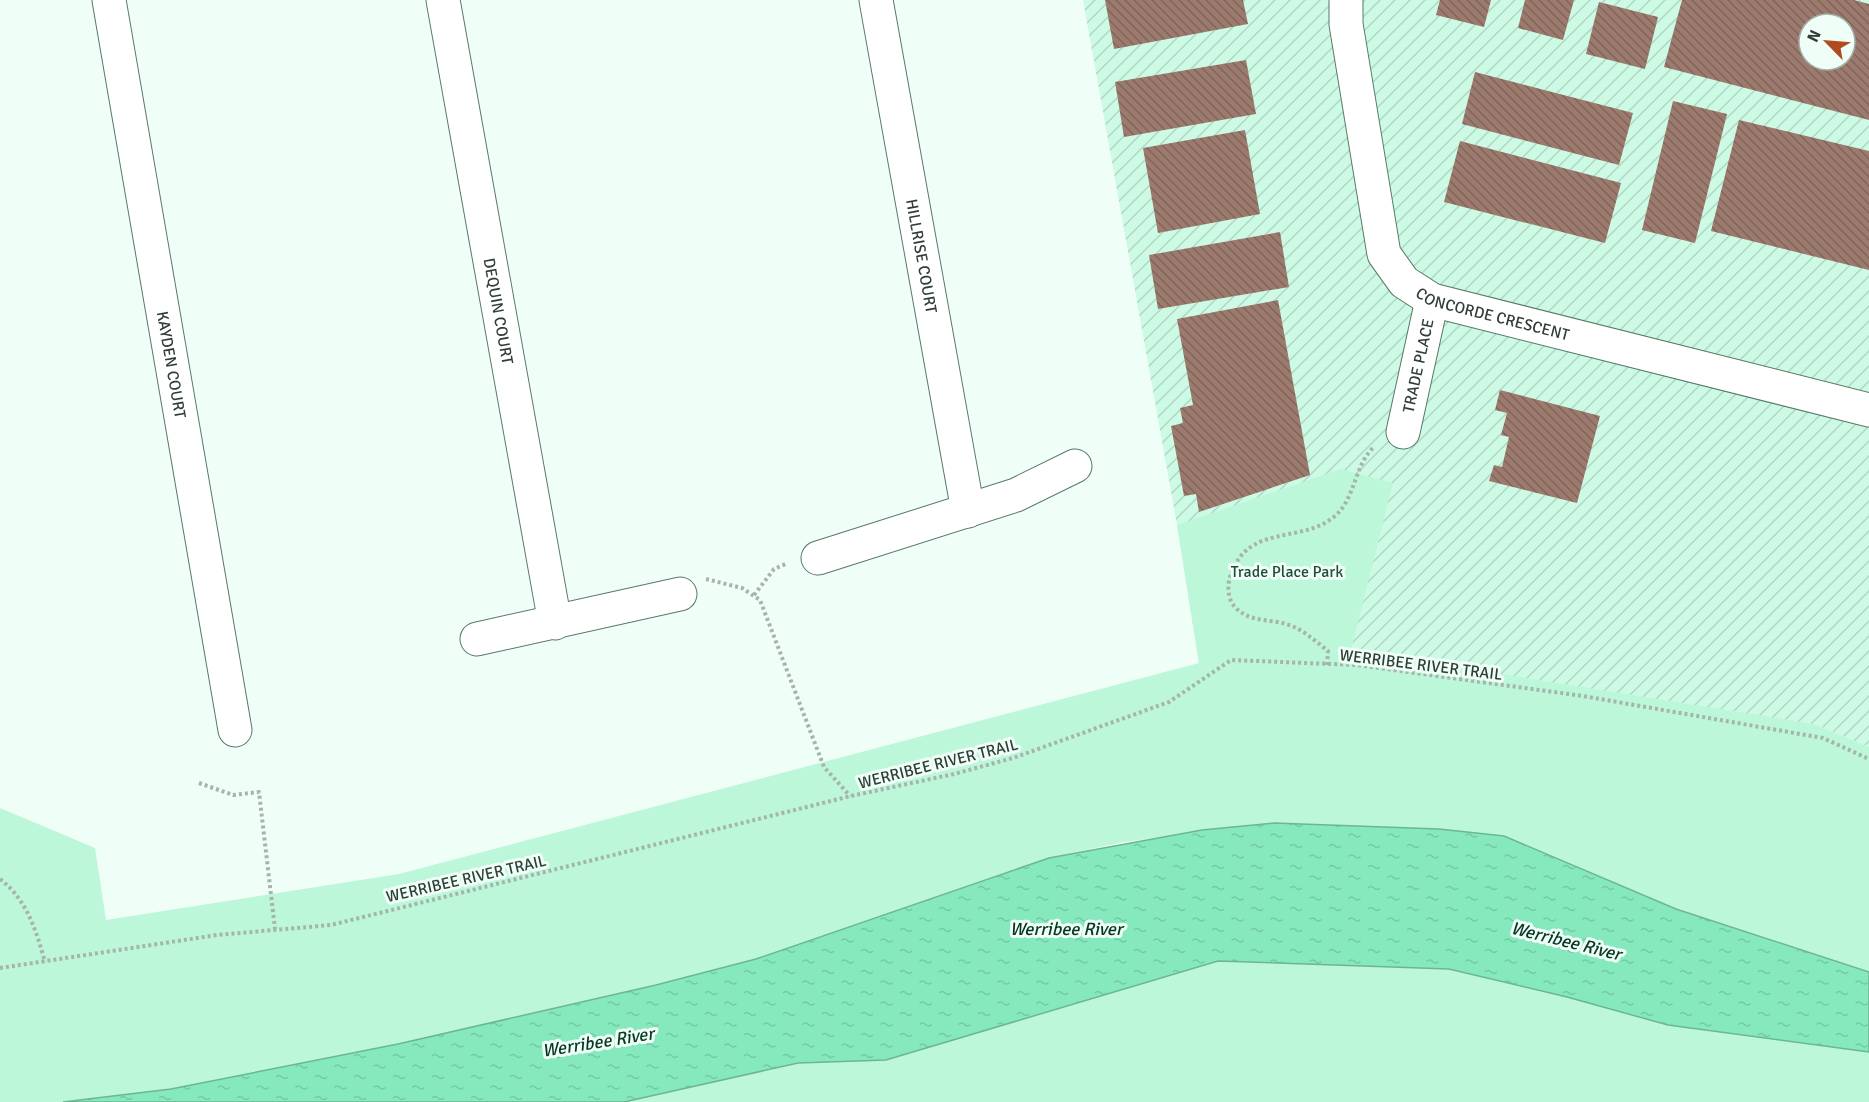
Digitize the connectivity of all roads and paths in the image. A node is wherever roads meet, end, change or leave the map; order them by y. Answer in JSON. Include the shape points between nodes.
{"nodes":[{"id":1,"x":109,"y":0,"type":"edge"},
{"id":2,"x":443,"y":0,"type":"edge"},
{"id":3,"x":876,"y":0,"type":"edge"},
{"id":4,"x":1346,"y":0,"type":"edge"},
{"id":5,"x":1432,"y":300,"type":"junction"},
{"id":6,"x":1869,"y":410,"type":"edge"},
{"id":7,"x":1403,"y":432,"type":"joint"},
{"id":8,"x":1075,"y":466,"type":"dead end"},
{"id":9,"x":968,"y":511,"type":"junction"},
{"id":10,"x":818,"y":558,"type":"joint"},
{"id":11,"x":690,"y":586,"type":"joint"},
{"id":12,"x":754,"y":595,"type":"junction"},
{"id":13,"x":555,"y":622,"type":"junction"},
{"id":14,"x":477,"y":639,"type":"dead end"},
{"id":15,"x":1327,"y":665,"type":"junction"},
{"id":16,"x":235,"y":730,"type":"dead end"},
{"id":17,"x":1869,"y":759,"type":"edge"},
{"id":18,"x":199,"y":783,"type":"dead end"},
{"id":19,"x":851,"y":796,"type":"junction"},
{"id":20,"x":0,"y":879,"type":"edge"},
{"id":21,"x":275,"y":929,"type":"junction"},
{"id":22,"x":45,"y":962,"type":"junction"},
{"id":23,"x":0,"y":968,"type":"edge"}],
"edges":[{"from":1,"to":16,"type":"street","name":"KAYDEN COURT"},
{"from":2,"to":13,"type":"street","name":"DEQUIN COURT"},
{"from":3,"to":9,"type":"street","name":"HILLRISE COURT"},
{"from":4,"to":5,"type":"street","name":"CONCORDE CRESCENT","via":[[1346,24],[1384,254],[1404,282]]},
{"from":5,"to":6,"type":"street","name":"CONCORDE CRESCENT"},
{"from":5,"to":7,"type":"street","name":"TRADE PLACE"},
{"from":7,"to":15,"type":"path","via":[[1369,451],[1346,503],[1335,516],[1323,524],[1260,541],[1233,565],[1227,586],[1234,607],[1252,618],[1286,624],[1305,633],[1328,651]]},
{"from":8,"to":9,"type":"street","via":[[1016,495]]},
{"from":9,"to":10,"type":"street"},
{"from":10,"to":12,"type":"path","via":[[804,558],[774,569]]},
{"from":11,"to":12,"type":"path","via":[[718,580]]},
{"from":11,"to":13,"type":"street"},
{"from":12,"to":19,"type":"path","via":[[765,607],[784,668],[824,767]]},
{"from":13,"to":14,"type":"street"},
{"from":15,"to":17,"type":"path","name":"WERRIBEE RIVER TRAIL","via":[[1357,665],[1606,700],[1823,738]]},
{"from":15,"to":19,"type":"path","name":"WERRIBEE RIVER TRAIL","via":[[1231,660],[1184,693],[1138,714],[1012,758]]},
{"from":18,"to":21,"type":"path","via":[[234,795],[259,792]]},
{"from":19,"to":21,"type":"path","name":"WERRIBEE RIVER TRAIL","via":[[331,925]]},
{"from":20,"to":22,"type":"path","via":[[33,921]]},
{"from":21,"to":22,"type":"path","name":"WERRIBEE RIVER TRAIL"},
{"from":22,"to":23,"type":"path","name":"WERRIBEE RIVER TRAIL"}]}
